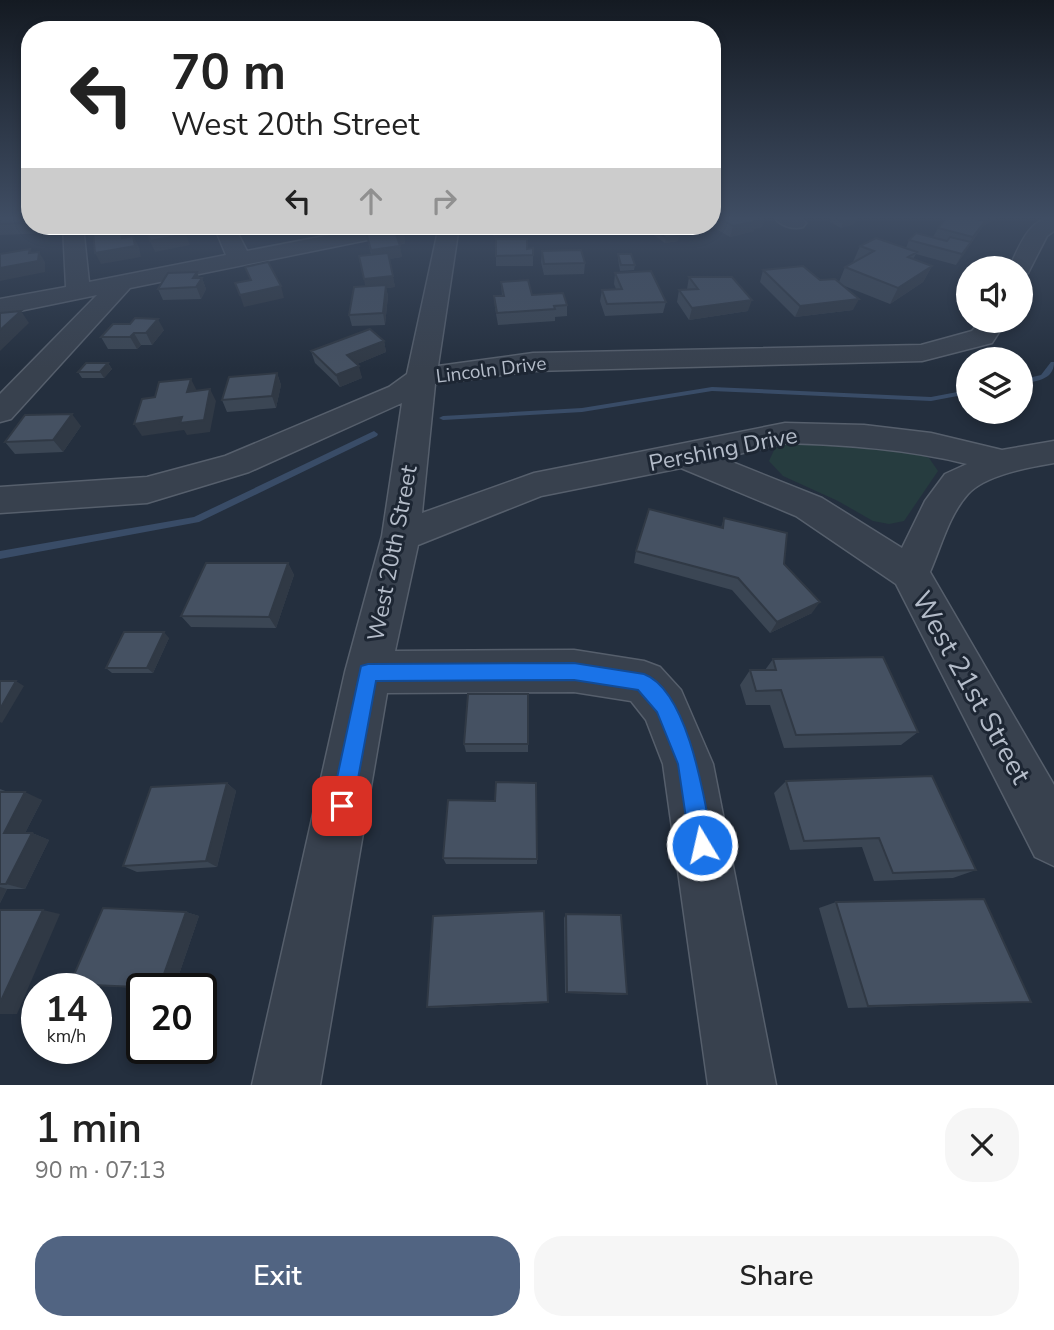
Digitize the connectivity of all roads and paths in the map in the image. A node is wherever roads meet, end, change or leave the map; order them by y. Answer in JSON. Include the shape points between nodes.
{"nodes":[{"id":1,"x":76,"y":268,"type":"edge"},
{"id":2,"x":195,"y":268,"type":"edge"},
{"id":3,"x":441,"y":268,"type":"edge"},
{"id":4,"x":123,"y":282,"type":"junction"},
{"id":5,"x":78,"y":291,"type":"junction"},
{"id":6,"x":0,"y":307,"type":"edge"},
{"id":7,"x":985,"y":333,"type":"edge"},
{"id":8,"x":421,"y":378,"type":"junction"},
{"id":9,"x":0,"y":412,"type":"edge"},
{"id":10,"x":1054,"y":452,"type":"edge"},
{"id":11,"x":684,"y":456,"type":"junction"},
{"id":12,"x":1002,"y":461,"type":"junction"},
{"id":13,"x":0,"y":500,"type":"edge"},
{"id":14,"x":401,"y":536,"type":"junction"},
{"id":15,"x":910,"y":573,"type":"junction"},
{"id":16,"x":368,"y":672,"type":"junction"},
{"id":17,"x":1054,"y":838,"type":"edge"},
{"id":18,"x":286,"y":1085,"type":"edge"},
{"id":19,"x":742,"y":1085,"type":"edge"}],
"edges":[{"from":1,"to":5,"type":"street"},
{"from":2,"to":4,"type":"street"},
{"from":3,"to":8,"type":"street","name":"West 20th Street"},
{"from":4,"to":5,"type":"street"},
{"from":4,"to":9,"type":"street"},
{"from":5,"to":6,"type":"street"},
{"from":7,"to":8,"type":"street","name":"Lincoln Drive","via":[[922,353],[533,362]]},
{"from":8,"to":13,"type":"street","name":"Lincoln Drive","via":[[400,393],[237,464],[147,490]]},
{"from":8,"to":14,"type":"street","name":"West 20th Street"},
{"from":10,"to":12,"type":"street","name":"Pershing Drive"},
{"from":11,"to":12,"type":"street","name":"Pershing Drive","via":[[785,433],[864,435],[931,444]]},
{"from":11,"to":14,"type":"street","name":"Pershing Drive","via":[[534,485]]},
{"from":11,"to":15,"type":"street","name":"West 21st Street","via":[[809,507]]},
{"from":12,"to":15,"type":"street","name":"West 21st Street","via":[[957,483],[938,510]]},
{"from":14,"to":16,"type":"street","name":"West 20th Street"},
{"from":15,"to":17,"type":"street","name":"West 21st Street"},
{"from":16,"to":18,"type":"street","name":"West 20th Street"},
{"from":16,"to":19,"type":"street","via":[[574,671],[644,682],[664,706],[688,764]]}]}
